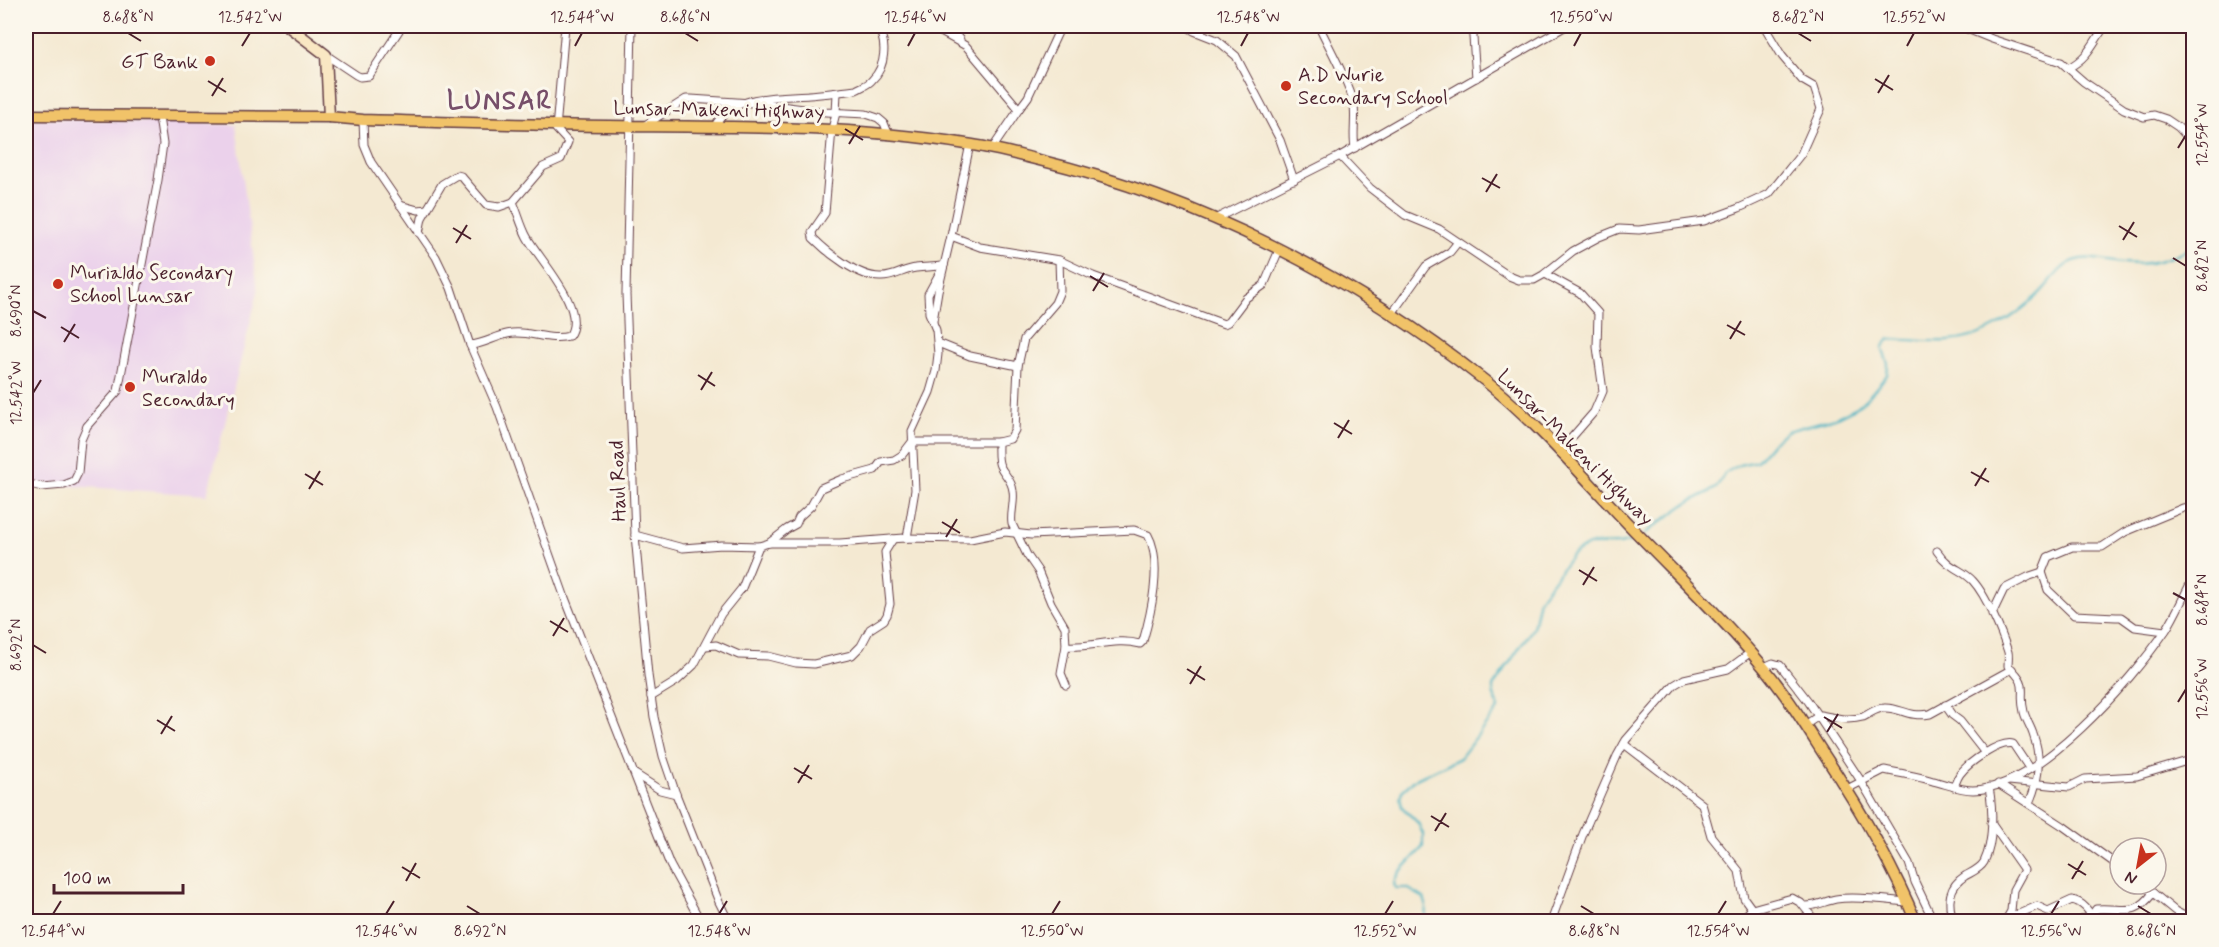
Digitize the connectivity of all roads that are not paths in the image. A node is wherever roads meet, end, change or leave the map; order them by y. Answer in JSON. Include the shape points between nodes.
{"nodes":[{"id":1,"x":288,"y":26,"type":"edge"},
{"id":2,"x":402,"y":26,"type":"edge"},
{"id":3,"x":566,"y":26,"type":"edge"},
{"id":4,"x":632,"y":26,"type":"edge"},
{"id":5,"x":876,"y":26,"type":"edge"},
{"id":6,"x":930,"y":26,"type":"edge"},
{"id":7,"x":948,"y":26,"type":"edge"},
{"id":8,"x":1061,"y":26,"type":"edge"},
{"id":9,"x":1186,"y":26,"type":"edge"},
{"id":10,"x":1319,"y":26,"type":"edge"},
{"id":11,"x":1474,"y":26,"type":"edge"},
{"id":12,"x":1566,"y":26,"type":"edge"},
{"id":13,"x":1764,"y":26,"type":"edge"},
{"id":14,"x":1960,"y":26,"type":"edge"},
{"id":15,"x":2105,"y":26,"type":"edge"},
{"id":16,"x":966,"y":46,"type":"junction"},
{"id":17,"x":326,"y":55,"type":"junction"},
{"id":18,"x":2068,"y":68,"type":"junction"},
{"id":19,"x":1476,"y":78,"type":"junction"},
{"id":20,"x":837,"y":93,"type":"junction"},
{"id":21,"x":746,"y":102,"type":"junction"},
{"id":22,"x":1019,"y":109,"type":"junction"},
{"id":23,"x":836,"y":113,"type":"junction"},
{"id":24,"x":26,"y":115,"type":"edge"},
{"id":25,"x":159,"y":117,"type":"junction"},
{"id":26,"x":329,"y":117,"type":"junction"},
{"id":27,"x":363,"y":120,"type":"junction"},
{"id":28,"x":557,"y":124,"type":"junction"},
{"id":29,"x":629,"y":125,"type":"junction"},
{"id":30,"x":645,"y":125,"type":"junction"},
{"id":31,"x":715,"y":126,"type":"junction"},
{"id":32,"x":832,"y":129,"type":"junction"},
{"id":33,"x":888,"y":133,"type":"junction"},
{"id":34,"x":970,"y":144,"type":"junction"},
{"id":35,"x":2193,"y":144,"type":"edge"},
{"id":36,"x":1356,"y":148,"type":"junction"},
{"id":37,"x":992,"y":149,"type":"junction"},
{"id":38,"x":1340,"y":156,"type":"junction"},
{"id":39,"x":1294,"y":180,"type":"junction"},
{"id":40,"x":513,"y":202,"type":"junction"},
{"id":41,"x":400,"y":205,"type":"junction"},
{"id":42,"x":427,"y":209,"type":"junction"},
{"id":43,"x":1217,"y":218,"type":"junction"},
{"id":44,"x":419,"y":233,"type":"junction"},
{"id":45,"x":951,"y":236,"type":"junction"},
{"id":46,"x":1458,"y":242,"type":"junction"},
{"id":47,"x":1279,"y":250,"type":"junction"},
{"id":48,"x":1059,"y":260,"type":"junction"},
{"id":49,"x":944,"y":265,"type":"junction"},
{"id":50,"x":1545,"y":274,"type":"junction"},
{"id":51,"x":1391,"y":315,"type":"junction"},
{"id":52,"x":939,"y":343,"type":"junction"},
{"id":53,"x":470,"y":345,"type":"junction"},
{"id":54,"x":1018,"y":366,"type":"junction"},
{"id":55,"x":912,"y":441,"type":"junction"},
{"id":56,"x":998,"y":442,"type":"junction"},
{"id":57,"x":1560,"y":451,"type":"junction"},
{"id":58,"x":26,"y":483,"type":"edge"},
{"id":59,"x":2193,"y":506,"type":"edge"},
{"id":60,"x":1018,"y":533,"type":"junction"},
{"id":61,"x":635,"y":535,"type":"junction"},
{"id":62,"x":907,"y":538,"type":"junction"},
{"id":63,"x":893,"y":539,"type":"junction"},
{"id":64,"x":769,"y":543,"type":"junction"},
{"id":65,"x":759,"y":546,"type":"junction"},
{"id":66,"x":1937,"y":551,"type":"dead end"},
{"id":67,"x":2042,"y":572,"type":"junction"},
{"id":68,"x":2193,"y":577,"type":"edge"},
{"id":69,"x":1992,"y":614,"type":"junction"},
{"id":70,"x":2165,"y":631,"type":"junction"},
{"id":71,"x":706,"y":646,"type":"junction"},
{"id":72,"x":1066,"y":646,"type":"junction"},
{"id":73,"x":1750,"y":652,"type":"junction"},
{"id":74,"x":1764,"y":667,"type":"junction"},
{"id":75,"x":2012,"y":669,"type":"junction"},
{"id":76,"x":1066,"y":685,"type":"dead end"},
{"id":77,"x":651,"y":697,"type":"junction"},
{"id":78,"x":1945,"y":705,"type":"junction"},
{"id":79,"x":1818,"y":717,"type":"junction"},
{"id":80,"x":1805,"y":725,"type":"junction"},
{"id":81,"x":1624,"y":744,"type":"junction"},
{"id":82,"x":1985,"y":753,"type":"junction"},
{"id":83,"x":2193,"y":759,"type":"edge"},
{"id":84,"x":2038,"y":762,"type":"junction"},
{"id":85,"x":2029,"y":768,"type":"junction"},
{"id":86,"x":635,"y":774,"type":"junction"},
{"id":87,"x":1861,"y":781,"type":"junction"},
{"id":88,"x":2007,"y":781,"type":"junction"},
{"id":89,"x":1998,"y":784,"type":"junction"},
{"id":90,"x":2037,"y":784,"type":"junction"},
{"id":91,"x":1954,"y":787,"type":"junction"},
{"id":92,"x":1989,"y":787,"type":"junction"},
{"id":93,"x":1846,"y":789,"type":"junction"},
{"id":94,"x":676,"y":794,"type":"junction"},
{"id":95,"x":2029,"y":803,"type":"junction"},
{"id":96,"x":1991,"y":822,"type":"junction"},
{"id":97,"x":2108,"y":859,"type":"edge"},
{"id":98,"x":2151,"y":896,"type":"edge"},
{"id":99,"x":2157,"y":896,"type":"edge"},
{"id":100,"x":1907,"y":902,"type":"junction"},
{"id":101,"x":1804,"y":906,"type":"junction"},
{"id":102,"x":1752,"y":909,"type":"junction"},
{"id":103,"x":2092,"y":918,"type":"edge"},
{"id":104,"x":701,"y":921,"type":"edge"},
{"id":105,"x":729,"y":921,"type":"edge"},
{"id":106,"x":1551,"y":921,"type":"edge"},
{"id":107,"x":1738,"y":921,"type":"edge"},
{"id":108,"x":1816,"y":921,"type":"edge"},
{"id":109,"x":1916,"y":921,"type":"edge"},
{"id":110,"x":1934,"y":921,"type":"edge"},
{"id":111,"x":1954,"y":921,"type":"edge"},
{"id":112,"x":2004,"y":921,"type":"edge"},
{"id":113,"x":2077,"y":921,"type":"edge"},
{"id":114,"x":2193,"y":921,"type":"edge"}],
"edges":[{"from":1,"to":17,"type":"street"},
{"from":2,"to":17,"type":"street","via":[[369,76],[360,77]]},
{"from":3,"to":28,"type":"street"},
{"from":4,"to":29,"type":"street","name":"Haul Road"},
{"from":5,"to":20,"type":"street","via":[[885,42],[876,75],[856,90]]},
{"from":6,"to":16,"type":"street"},
{"from":7,"to":16,"type":"street"},
{"from":8,"to":22,"type":"street"},
{"from":9,"to":39,"type":"street","via":[[1217,40],[1236,57],[1280,140]]},
{"from":10,"to":36,"type":"street","via":[[1353,100]]},
{"from":11,"to":19,"type":"street"},
{"from":12,"to":19,"type":"street"},
{"from":13,"to":50,"type":"street","via":[[1802,80],[1814,87],[1821,109],[1801,154],[1768,194],[1704,221],[1619,229],[1573,251]]},
{"from":14,"to":18,"type":"street","via":[[2052,58]]},
{"from":15,"to":18,"type":"street","via":[[2089,53]]},
{"from":16,"to":22,"type":"street"},
{"from":17,"to":26,"type":"street"},
{"from":18,"to":35,"type":"street","via":[[2124,109],[2144,117],[2166,119]]},
{"from":19,"to":36,"type":"street"},
{"from":20,"to":21,"type":"street","via":[[780,95]]},
{"from":20,"to":23,"type":"street"},
{"from":21,"to":23,"type":"street"},
{"from":21,"to":30,"type":"street","via":[[686,99]]},
{"from":21,"to":31,"type":"street","via":[[719,118]]},
{"from":22,"to":37,"type":"street"},
{"from":23,"to":32,"type":"street"},
{"from":23,"to":33,"type":"street","via":[[878,118]]},
{"from":24,"to":25,"type":"main road","name":"Lunsar-Makeni Highway"},
{"from":25,"to":26,"type":"main road","name":"Lunsar-Makeni Highway"},
{"from":25,"to":58,"type":"street","via":[[163,144],[158,180],[118,391],[87,426],[74,480],[42,487]]},
{"from":26,"to":27,"type":"main road","name":"Lunsar-Makeni Highway"},
{"from":27,"to":28,"type":"main road","name":"Lunsar-Makeni Highway"},
{"from":27,"to":41,"type":"street","via":[[364,145],[371,162]]},
{"from":28,"to":29,"type":"main road","name":"Lunsar-Makeni Highway"},
{"from":28,"to":40,"type":"street","via":[[557,131],[568,142],[565,153],[556,163],[543,167]]},
{"from":29,"to":30,"type":"main road","name":"Lunsar-Makeni Highway"},
{"from":29,"to":61,"type":"street","name":"Haul Road","via":[[626,294]]},
{"from":30,"to":31,"type":"main road","name":"Lunsar-Makeni Highway"},
{"from":31,"to":32,"type":"main road","name":"Lunsar-Makeni Highway"},
{"from":32,"to":33,"type":"main road","name":"Lunsar-Makeni Highway"},
{"from":32,"to":49,"type":"street","via":[[825,213],[812,232],[813,238],[844,263],[869,275],[881,277]]},
{"from":33,"to":34,"type":"main road","name":"Lunsar-Makeni Highway"},
{"from":34,"to":37,"type":"main road","name":"Lunsar-Makeni Highway"},
{"from":34,"to":45,"type":"street"},
{"from":36,"to":38,"type":"street"},
{"from":37,"to":43,"type":"main road","name":"Lunsar-Makeni Highway","via":[[1120,182]]},
{"from":38,"to":39,"type":"street"},
{"from":38,"to":46,"type":"street","via":[[1370,188],[1405,215]]},
{"from":39,"to":43,"type":"street"},
{"from":40,"to":42,"type":"street","via":[[499,207],[486,205],[457,175],[442,184]]},
{"from":40,"to":53,"type":"street","via":[[526,236],[565,291],[572,312],[572,332],[559,338],[507,333]]},
{"from":41,"to":42,"type":"street"},
{"from":41,"to":44,"type":"street"},
{"from":42,"to":44,"type":"street"},
{"from":43,"to":47,"type":"main road","name":"Lunsar-Makeni Highway"},
{"from":44,"to":53,"type":"street","via":[[451,288]]},
{"from":45,"to":48,"type":"street","via":[[988,248]]},
{"from":45,"to":49,"type":"street"},
{"from":46,"to":50,"type":"street","via":[[1519,280],[1534,280]]},
{"from":46,"to":51,"type":"street","via":[[1450,252],[1426,266]]},
{"from":47,"to":48,"type":"street","via":[[1264,285],[1246,298],[1224,324]]},
{"from":47,"to":51,"type":"main road","name":"Lunsar-Makeni Highway"},
{"from":48,"to":54,"type":"street","via":[[1060,291],[1055,303],[1024,339]]},
{"from":49,"to":52,"type":"street","via":[[927,303]]},
{"from":50,"to":57,"type":"street","via":[[1580,293],[1598,313],[1597,347],[1603,391],[1594,412]]},
{"from":51,"to":57,"type":"main road","name":"Lunsar-Makeni Highway","via":[[1484,381]]},
{"from":52,"to":54,"type":"street","via":[[970,356]]},
{"from":52,"to":55,"type":"street","via":[[936,371],[914,425]]},
{"from":53,"to":86,"type":"street"},
{"from":54,"to":56,"type":"street","via":[[1015,430],[1010,439]]},
{"from":55,"to":56,"type":"street"},
{"from":55,"to":62,"type":"street","via":[[915,490]]},
{"from":55,"to":64,"type":"street","via":[[902,455],[881,462],[875,470],[821,488],[796,524]]},
{"from":56,"to":60,"type":"street","via":[[999,465],[1011,481],[1014,493],[1011,519]]},
{"from":57,"to":73,"type":"main road","name":"Lunsar-Makeni Highway"},
{"from":59,"to":67,"type":"street","via":[[2125,532],[2102,547],[2072,547],[2048,557]]},
{"from":60,"to":62,"type":"street","via":[[970,539]]},
{"from":60,"to":72,"type":"street","via":[[1065,627]]},
{"from":60,"to":72,"type":"street","via":[[1134,530],[1144,532],[1152,541],[1152,608],[1143,641]]},
{"from":61,"to":65,"type":"street","via":[[683,548]]},
{"from":61,"to":77,"type":"street","name":"Haul Road"},
{"from":62,"to":63,"type":"street"},
{"from":63,"to":64,"type":"street"},
{"from":63,"to":71,"type":"street","via":[[885,552],[890,604],[887,615],[870,629],[852,655],[814,664],[796,663]]},
{"from":64,"to":65,"type":"street"},
{"from":65,"to":71,"type":"street","via":[[742,588],[722,614]]},
{"from":66,"to":69,"type":"street","via":[[1952,568],[1972,579]]},
{"from":67,"to":69,"type":"street","via":[[2004,589]]},
{"from":67,"to":70,"type":"street","via":[[2048,590],[2074,615],[2116,616],[2134,627]]},
{"from":68,"to":70,"type":"street"},
{"from":69,"to":75,"type":"street"},
{"from":70,"to":84,"type":"street","via":[[2117,694]]},
{"from":71,"to":77,"type":"street","via":[[677,681]]},
{"from":72,"to":76,"type":"street","via":[[1061,673]]},
{"from":73,"to":74,"type":"main road","name":"Lunsar-Makeni Highway"},
{"from":73,"to":81,"type":"street","via":[[1728,669],[1674,685]]},
{"from":74,"to":79,"type":"street","via":[[1780,665]]},
{"from":74,"to":80,"type":"main road","name":"Lunsar-Makeni Highway"},
{"from":75,"to":78,"type":"street"},
{"from":75,"to":84,"type":"street","via":[[2023,686],[2024,712],[2035,737]]},
{"from":77,"to":94,"type":"street","name":"Haul Road","via":[[658,737]]},
{"from":78,"to":79,"type":"street","via":[[1918,716],[1886,707],[1851,719]]},
{"from":78,"to":82,"type":"street"},
{"from":79,"to":80,"type":"street"},
{"from":79,"to":87,"type":"street"},
{"from":80,"to":93,"type":"main road","name":"Lunsar-Makeni Highway"},
{"from":81,"to":102,"type":"street","via":[[1702,804],[1711,836],[1739,872],[1744,898]]},
{"from":81,"to":106,"type":"street","via":[[1583,834]]},
{"from":82,"to":85,"type":"street","via":[[2009,742]]},
{"from":82,"to":91,"type":"street","via":[[1967,766]]},
{"from":83,"to":90,"type":"street","via":[[2137,776],[2085,779],[2069,787]]},
{"from":84,"to":85,"type":"street"},
{"from":84,"to":90,"type":"street"},
{"from":85,"to":88,"type":"street"},
{"from":86,"to":94,"type":"street","via":[[660,790]]},
{"from":86,"to":104,"type":"street","via":[[670,865]]},
{"from":87,"to":91,"type":"street","via":[[1884,770]]},
{"from":87,"to":93,"type":"street"},
{"from":87,"to":110,"type":"street","via":[[1909,863]]},
{"from":88,"to":89,"type":"street"},
{"from":88,"to":90,"type":"street"},
{"from":89,"to":92,"type":"street"},
{"from":89,"to":95,"type":"street"},
{"from":90,"to":95,"type":"street"},
{"from":91,"to":92,"type":"street"},
{"from":92,"to":96,"type":"street"},
{"from":93,"to":100,"type":"main road","name":"Lunsar-Makeni Highway","via":[[1870,827]]},
{"from":94,"to":105,"type":"street","name":"Haul Road"},
{"from":95,"to":97,"type":"street"},
{"from":96,"to":111,"type":"street","via":[[1982,865],[1963,877],[1952,891],[1949,906]]},
{"from":96,"to":112,"type":"street","via":[[2024,870]]},
{"from":98,"to":103,"type":"street","via":[[2143,906],[2132,910],[2097,909]]},
{"from":99,"to":114,"type":"street"},
{"from":100,"to":101,"type":"street","via":[[1838,899]]},
{"from":100,"to":109,"type":"main road","name":"Lunsar-Makeni Highway"},
{"from":101,"to":102,"type":"street","via":[[1798,900],[1785,899]]},
{"from":101,"to":108,"type":"street"},
{"from":102,"to":107,"type":"street"},
{"from":103,"to":112,"type":"street","via":[[2080,903],[2072,900],[2048,911],[2037,906]]},
{"from":103,"to":113,"type":"street"}]}
